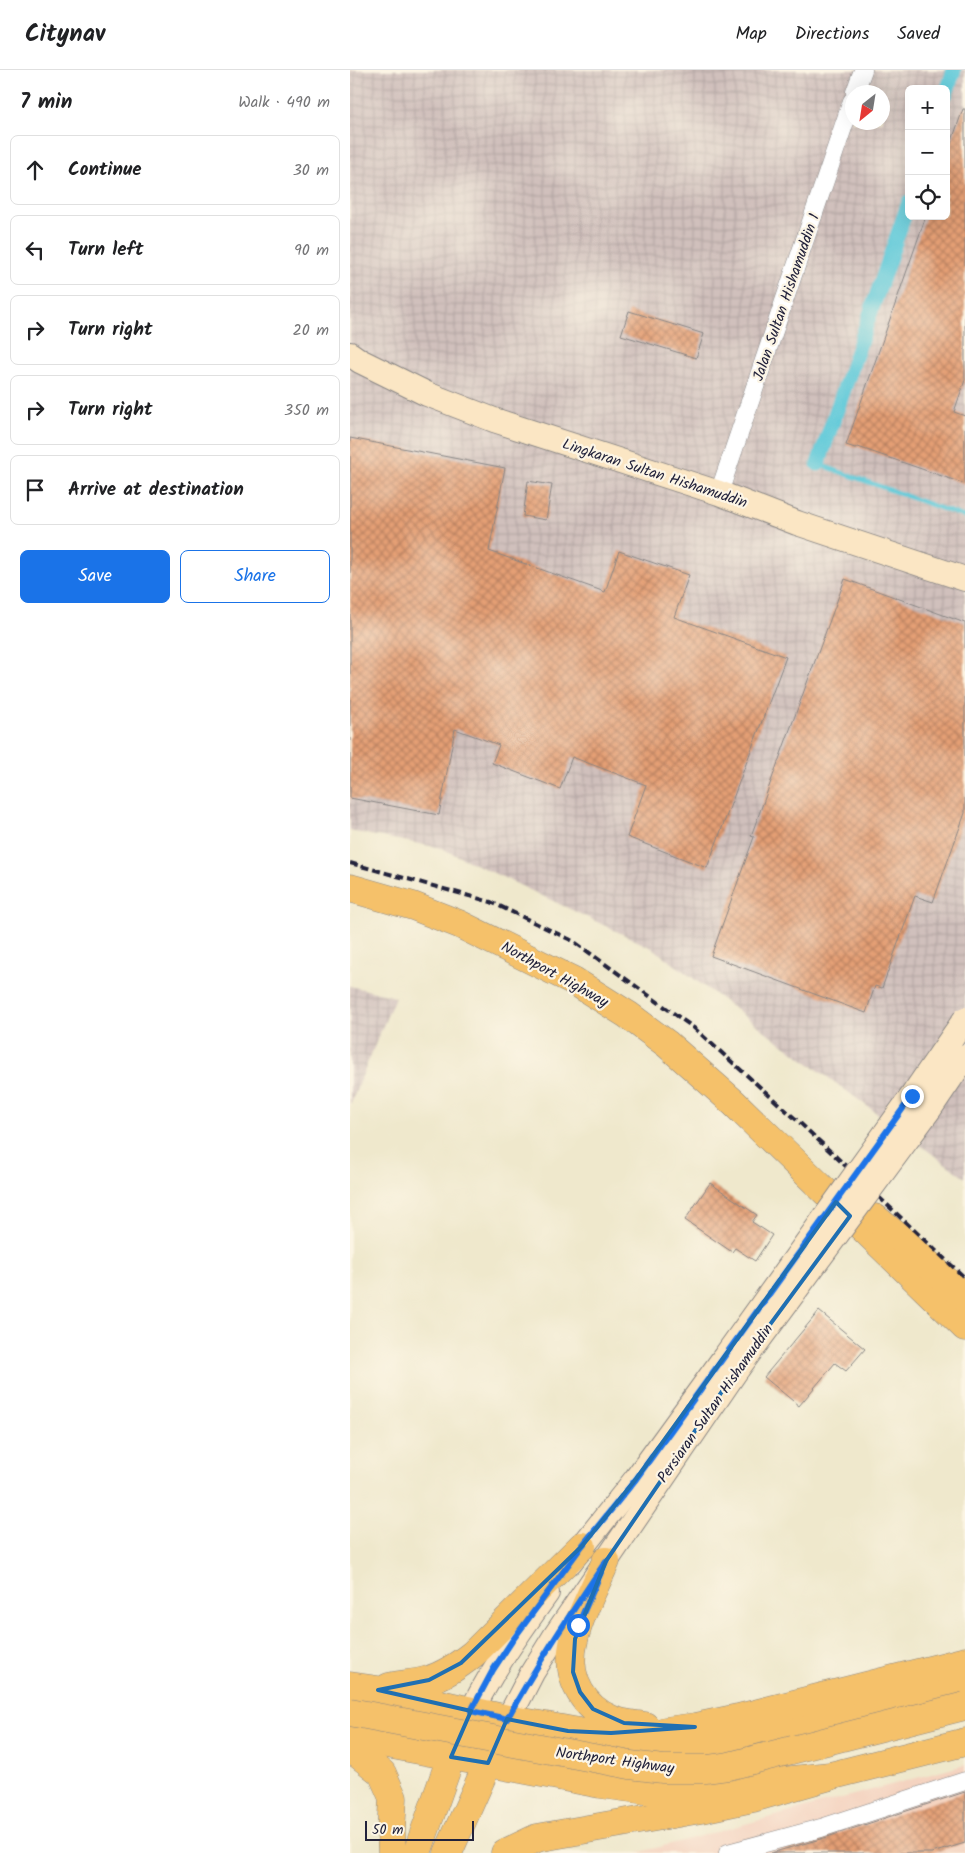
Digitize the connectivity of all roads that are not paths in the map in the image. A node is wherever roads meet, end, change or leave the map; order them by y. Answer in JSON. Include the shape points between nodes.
{"nodes":[{"id":1,"x":863,"y":70,"type":"edge"},
{"id":2,"x":858,"y":85,"type":"edge"},
{"id":3,"x":845,"y":122,"type":"edge"},
{"id":4,"x":350,"y":354,"type":"edge"},
{"id":5,"x":719,"y":493,"type":"junction"},
{"id":6,"x":965,"y":579,"type":"edge"},
{"id":7,"x":350,"y":888,"type":"edge"},
{"id":8,"x":965,"y":1018,"type":"edge"},
{"id":9,"x":965,"y":1057,"type":"edge"},
{"id":10,"x":734,"y":1103,"type":"junction"},
{"id":11,"x":965,"y":1298,"type":"edge"},
{"id":12,"x":965,"y":1327,"type":"edge"},
{"id":13,"x":731,"y":1363,"type":"junction"},
{"id":14,"x":582,"y":1546,"type":"junction"},
{"id":15,"x":606,"y":1561,"type":"junction"},
{"id":16,"x":965,"y":1661,"type":"edge"},
{"id":17,"x":965,"y":1682,"type":"edge"},
{"id":18,"x":350,"y":1686,"type":"edge"},
{"id":19,"x":378,"y":1690,"type":"junction"},
{"id":20,"x":965,"y":1706,"type":"edge"},
{"id":21,"x":471,"y":1711,"type":"junction"},
{"id":22,"x":350,"y":1712,"type":"edge"},
{"id":23,"x":507,"y":1719,"type":"junction"},
{"id":24,"x":695,"y":1727,"type":"junction"},
{"id":25,"x":568,"y":1730,"type":"junction"},
{"id":26,"x":350,"y":1737,"type":"edge"},
{"id":27,"x":965,"y":1742,"type":"edge"},
{"id":28,"x":350,"y":1751,"type":"edge"},
{"id":29,"x":451,"y":1756,"type":"junction"},
{"id":30,"x":488,"y":1763,"type":"junction"},
{"id":31,"x":830,"y":1776,"type":"junction"},
{"id":32,"x":965,"y":1781,"type":"edge"},
{"id":33,"x":392,"y":1853,"type":"edge"},
{"id":34,"x":417,"y":1853,"type":"edge"},
{"id":35,"x":448,"y":1853,"type":"edge"},
{"id":36,"x":505,"y":1853,"type":"edge"},
{"id":37,"x":728,"y":1853,"type":"edge"}],
"edges":[{"from":1,"to":2,"type":"street"},
{"from":3,"to":5,"type":"street","name":"Jalan Sultan Hishamuddin 1"},
{"from":4,"to":5,"type":"street","name":"Lingkaran Sultan Hishamuddin","via":[[427,394],[494,420]]},
{"from":5,"to":6,"type":"street","name":"Lingkaran Sultan Hishamuddin","via":[[797,523]]},
{"from":7,"to":10,"type":"main road","name":"Northport Highway","via":[[413,906],[459,924],[574,981],[667,1044]]},
{"from":8,"to":13,"type":"street","name":"Persiaran Sultan Hishamuddin","bridge":true},
{"from":9,"to":13,"type":"street","name":"Persiaran Sultan Hishamuddin","bridge":true,"via":[[931,1107]]},
{"from":10,"to":11,"type":"main road","via":[[902,1240]]},
{"from":10,"to":12,"type":"main road"},
{"from":13,"to":14,"type":"street","name":"Persiaran Sultan Hishamuddin"},
{"from":13,"to":15,"type":"street","name":"Persiaran Sultan Hishamuddin"},
{"from":14,"to":19,"type":"main road","via":[[461,1663],[428,1680]]},
{"from":14,"to":21,"type":"street","name":"Persiaran Sultan Hishamuddin","via":[[512,1641]]},
{"from":15,"to":23,"type":"street","name":"Persiaran Sultan Hishamuddin","via":[[550,1643]]},
{"from":15,"to":24,"type":"main road","via":[[578,1625],[572,1651],[573,1672],[580,1692],[594,1709],[613,1720],[645,1726]]},
{"from":16,"to":24,"type":"main road"},
{"from":17,"to":25,"type":"main road","via":[[744,1739],[705,1745],[628,1742]]},
{"from":18,"to":19,"type":"main road"},
{"from":19,"to":21,"type":"main road"},
{"from":20,"to":22,"type":"main road","name":"Northport Highway","bridge":true,"via":[[755,1760],[687,1770],[630,1765]]},
{"from":21,"to":23,"type":"main road"},
{"from":21,"to":29,"type":"street","name":"Persiaran Sultan Hishamuddin"},
{"from":23,"to":25,"type":"main road"},
{"from":23,"to":30,"type":"street","name":"Persiaran Sultan Hishamuddin"},
{"from":24,"to":25,"type":"main road","via":[[611,1733]]},
{"from":26,"to":29,"type":"main road"},
{"from":27,"to":31,"type":"main road"},
{"from":28,"to":33,"type":"main road","via":[[382,1773],[393,1798]]},
{"from":29,"to":30,"type":"main road"},
{"from":29,"to":34,"type":"main road"},
{"from":30,"to":31,"type":"main road","via":[[668,1793]]},
{"from":30,"to":35,"type":"main road"},
{"from":31,"to":36,"type":"main road","via":[[753,1798],[538,1838]]},
{"from":32,"to":37,"type":"street","via":[[821,1828]]}]}
